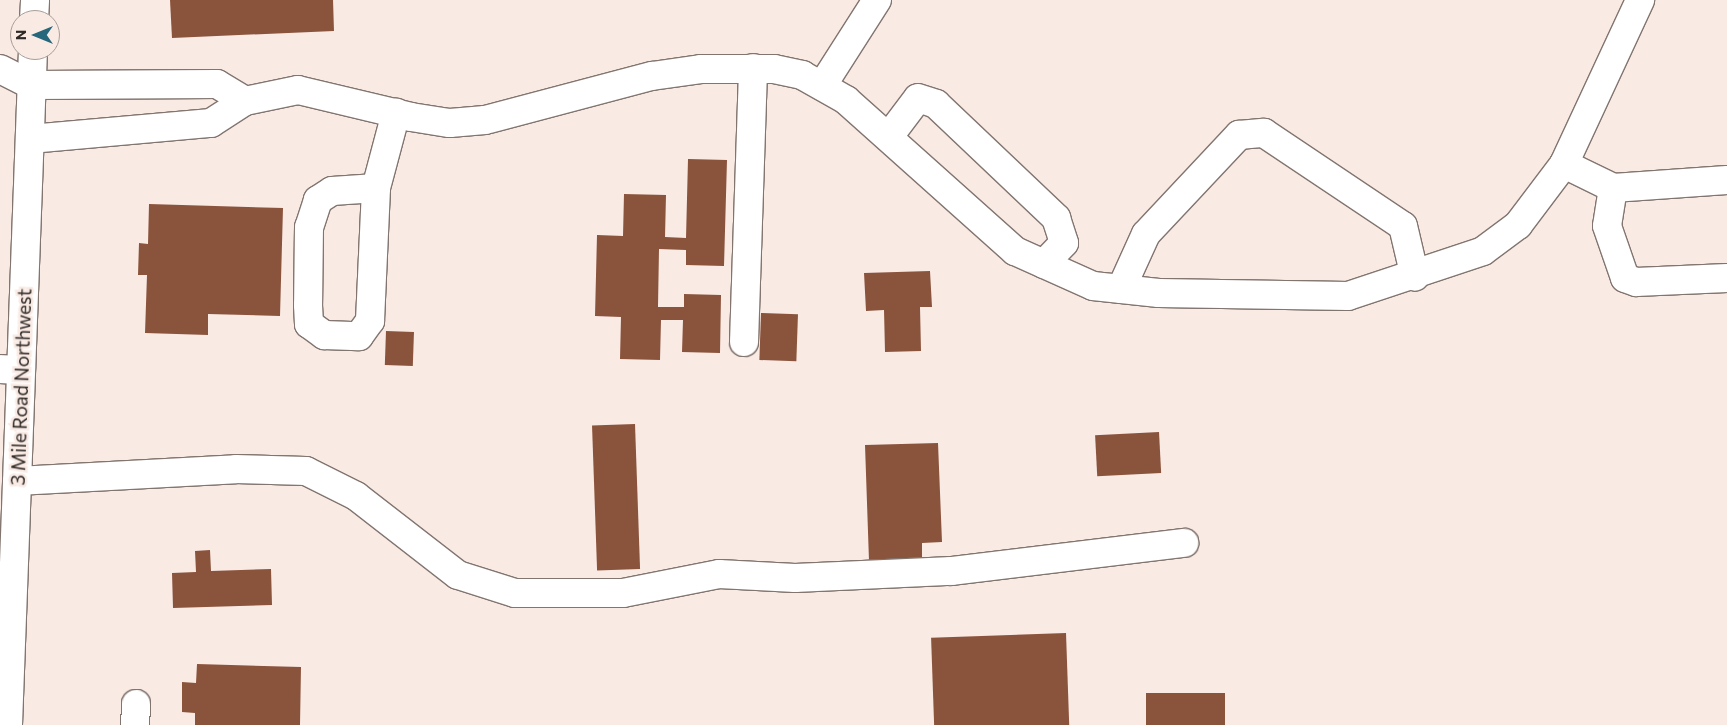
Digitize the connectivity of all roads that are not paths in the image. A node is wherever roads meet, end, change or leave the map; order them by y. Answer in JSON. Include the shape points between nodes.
{"nodes":[{"id":1,"x":877,"y":0,"type":"edge"},
{"id":2,"x":1640,"y":0,"type":"edge"},
{"id":3,"x":33,"y":60,"type":"edge"},
{"id":4,"x":753,"y":68,"type":"junction"},
{"id":5,"x":0,"y":69,"type":"edge"},
{"id":6,"x":32,"y":85,"type":"junction"},
{"id":7,"x":822,"y":86,"type":"junction"},
{"id":8,"x":245,"y":101,"type":"junction"},
{"id":9,"x":396,"y":114,"type":"junction"},
{"id":10,"x":890,"y":135,"type":"junction"},
{"id":11,"x":30,"y":139,"type":"junction"},
{"id":12,"x":1564,"y":164,"type":"junction"},
{"id":13,"x":1727,"y":180,"type":"edge"},
{"id":14,"x":376,"y":188,"type":"junction"},
{"id":15,"x":1613,"y":188,"type":"junction"},
{"id":16,"x":1044,"y":264,"type":"junction"},
{"id":17,"x":1415,"y":277,"type":"junction"},
{"id":18,"x":1727,"y":278,"type":"edge"},
{"id":19,"x":1121,"y":289,"type":"junction"},
{"id":20,"x":744,"y":342,"type":"dead end"},
{"id":21,"x":11,"y":370,"type":"edge"},
{"id":22,"x":17,"y":481,"type":"junction"},
{"id":23,"x":1184,"y":543,"type":"dead end"},
{"id":24,"x":6,"y":723,"type":"edge"}],
"edges":[{"from":1,"to":7,"type":"street"},
{"from":2,"to":12,"type":"street"},
{"from":3,"to":6,"type":"street","name":"3 Mile Road Northwest"},
{"from":4,"to":7,"type":"street","via":[[802,74]]},
{"from":4,"to":9,"type":"street","via":[[652,76],[485,120],[450,122]]},
{"from":4,"to":20,"type":"street"},
{"from":5,"to":6,"type":"street"},
{"from":6,"to":8,"type":"street","via":[[218,84]]},
{"from":6,"to":11,"type":"street","name":"3 Mile Road Northwest"},
{"from":7,"to":10,"type":"street"},
{"from":8,"to":9,"type":"street","via":[[298,90]]},
{"from":8,"to":11,"type":"street","via":[[211,123]]},
{"from":9,"to":14,"type":"street"},
{"from":10,"to":16,"type":"street","via":[[1015,251]]},
{"from":10,"to":16,"type":"street","via":[[918,98],[936,104],[1056,218],[1064,243]]},
{"from":11,"to":21,"type":"street","name":"3 Mile Road Northwest"},
{"from":12,"to":15,"type":"street"},
{"from":12,"to":17,"type":"street","via":[[1518,225],[1483,252]]},
{"from":13,"to":15,"type":"street"},
{"from":14,"to":14,"type":"street","via":[[370,321],[359,336],[324,335],[309,324],[308,305],[309,227],[318,200],[332,191]]},
{"from":15,"to":18,"type":"street","via":[[1608,226],[1624,278],[1636,282]]},
{"from":16,"to":19,"type":"street","via":[[1093,286]]},
{"from":17,"to":19,"type":"street","via":[[1348,296]]},
{"from":17,"to":19,"type":"street","via":[[1403,226],[1264,133],[1239,135],[1146,234]]},
{"from":21,"to":22,"type":"street","name":"3 Mile Road Northwest"},
{"from":22,"to":23,"type":"street","via":[[236,469],[306,470],[356,496],[458,575],[515,592],[622,593],[719,574],[796,578],[952,571]]},
{"from":22,"to":24,"type":"street","name":"3 Mile Road Northwest"}]}
